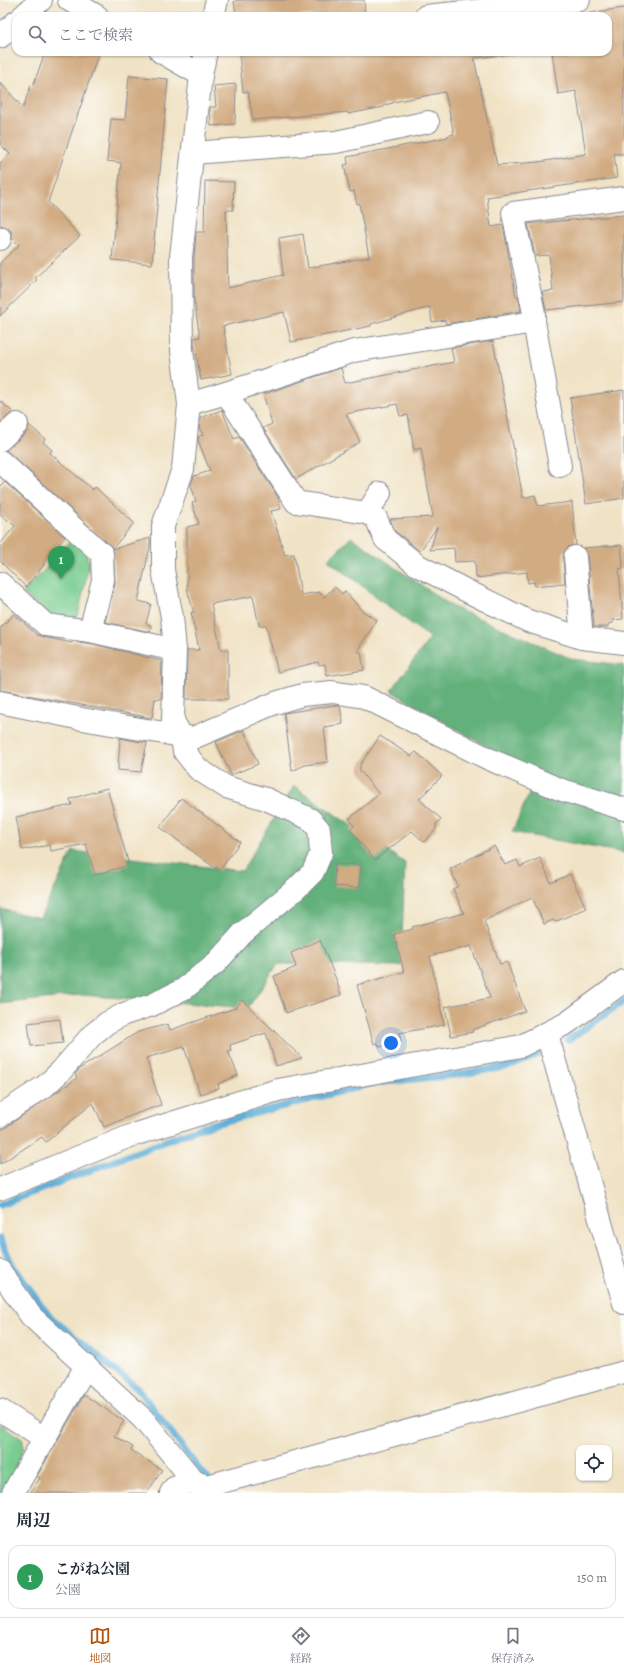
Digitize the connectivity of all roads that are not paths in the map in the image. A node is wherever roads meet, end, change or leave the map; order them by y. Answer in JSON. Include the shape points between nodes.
{"nodes":[{"id":1,"x":41,"y":0,"type":"edge"},
{"id":2,"x":69,"y":0,"type":"edge"},
{"id":3,"x":216,"y":0,"type":"edge"},
{"id":4,"x":575,"y":0,"type":"edge"},
{"id":5,"x":579,"y":0,"type":"edge"},
{"id":6,"x":439,"y":10,"type":"edge"},
{"id":7,"x":28,"y":12,"type":"edge"},
{"id":8,"x":90,"y":12,"type":"edge"},
{"id":9,"x":214,"y":12,"type":"edge"},
{"id":10,"x":12,"y":26,"type":"edge"},
{"id":11,"x":0,"y":37,"type":"edge"},
{"id":12,"x":168,"y":56,"type":"edge"},
{"id":13,"x":205,"y":56,"type":"edge"},
{"id":14,"x":201,"y":75,"type":"junction"},
{"id":15,"x":414,"y":119,"type":"dead end"},
{"id":16,"x":193,"y":153,"type":"junction"},
{"id":17,"x":624,"y":198,"type":"edge"},
{"id":18,"x":534,"y":322,"type":"junction"},
{"id":19,"x":226,"y":394,"type":"junction"},
{"id":20,"x":189,"y":404,"type":"junction"},
{"id":21,"x":17,"y":424,"type":"dead end"},
{"id":22,"x":0,"y":440,"type":"edge"},
{"id":23,"x":564,"y":454,"type":"dead end"},
{"id":24,"x":0,"y":461,"type":"edge"},
{"id":25,"x":380,"y":493,"type":"dead end"},
{"id":26,"x":367,"y":513,"type":"junction"},
{"id":27,"x":575,"y":557,"type":"dead end"},
{"id":28,"x":0,"y":583,"type":"edge"},
{"id":29,"x":90,"y":631,"type":"junction"},
{"id":30,"x":582,"y":638,"type":"junction"},
{"id":31,"x":624,"y":643,"type":"edge"},
{"id":32,"x":175,"y":650,"type":"junction"},
{"id":33,"x":0,"y":702,"type":"edge"},
{"id":34,"x":182,"y":737,"type":"junction"},
{"id":35,"x":624,"y":809,"type":"edge"},
{"id":36,"x":624,"y":981,"type":"edge"},
{"id":37,"x":547,"y":1034,"type":"junction"},
{"id":38,"x":0,"y":1116,"type":"edge"},
{"id":39,"x":0,"y":1189,"type":"edge"},
{"id":40,"x":0,"y":1271,"type":"edge"},
{"id":41,"x":624,"y":1303,"type":"edge"},
{"id":42,"x":86,"y":1366,"type":"junction"},
{"id":43,"x":624,"y":1372,"type":"edge"},
{"id":44,"x":0,"y":1410,"type":"edge"},
{"id":45,"x":44,"y":1438,"type":"junction"},
{"id":46,"x":205,"y":1486,"type":"edge"},
{"id":47,"x":14,"y":1493,"type":"edge"},
{"id":48,"x":171,"y":1493,"type":"edge"}],
"edges":[{"from":1,"to":7,"type":"street"},
{"from":2,"to":8,"type":"street"},
{"from":3,"to":9,"type":"street"},
{"from":4,"to":5,"type":"street"},
{"from":4,"to":6,"type":"street"},
{"from":10,"to":11,"type":"street"},
{"from":12,"to":14,"type":"street"},
{"from":13,"to":14,"type":"street"},
{"from":14,"to":16,"type":"street"},
{"from":15,"to":16,"type":"street","via":[[336,142],[317,134]]},
{"from":16,"to":20,"type":"street","via":[[181,257],[182,351]]},
{"from":17,"to":18,"type":"street","via":[[513,214]]},
{"from":18,"to":19,"type":"street","via":[[354,351]]},
{"from":18,"to":23,"type":"street"},
{"from":19,"to":20,"type":"street"},
{"from":19,"to":26,"type":"street","via":[[296,502]]},
{"from":20,"to":32,"type":"street","via":[[183,469],[163,526],[163,570]]},
{"from":21,"to":22,"type":"street"},
{"from":24,"to":29,"type":"street","via":[[102,554],[103,580]]},
{"from":25,"to":26,"type":"street"},
{"from":26,"to":30,"type":"street","via":[[376,518],[385,539],[417,565],[528,621]]},
{"from":27,"to":30,"type":"street"},
{"from":28,"to":29,"type":"street","via":[[46,625]]},
{"from":29,"to":32,"type":"street"},
{"from":30,"to":31,"type":"street"},
{"from":32,"to":34,"type":"street","via":[[173,721]]},
{"from":33,"to":34,"type":"street"},
{"from":34,"to":35,"type":"street","via":[[193,738],[302,694],[332,692],[364,697],[559,790]]},
{"from":34,"to":38,"type":"street","via":[[184,751],[198,769],[226,787],[266,799],[310,819],[319,829],[321,853],[314,872],[243,933],[217,962],[184,989],[107,1023],[92,1035],[45,1086]]},
{"from":36,"to":37,"type":"street","via":[[567,1023]]},
{"from":37,"to":39,"type":"street","via":[[521,1046],[278,1090],[130,1136]]},
{"from":37,"to":41,"type":"street"},
{"from":40,"to":42,"type":"street","via":[[31,1316]]},
{"from":42,"to":45,"type":"street"},
{"from":42,"to":46,"type":"street","via":[[142,1419]]},
{"from":43,"to":46,"type":"street"},
{"from":44,"to":45,"type":"street"},
{"from":45,"to":47,"type":"street"},
{"from":46,"to":48,"type":"street","via":[[174,1488]]}]}
